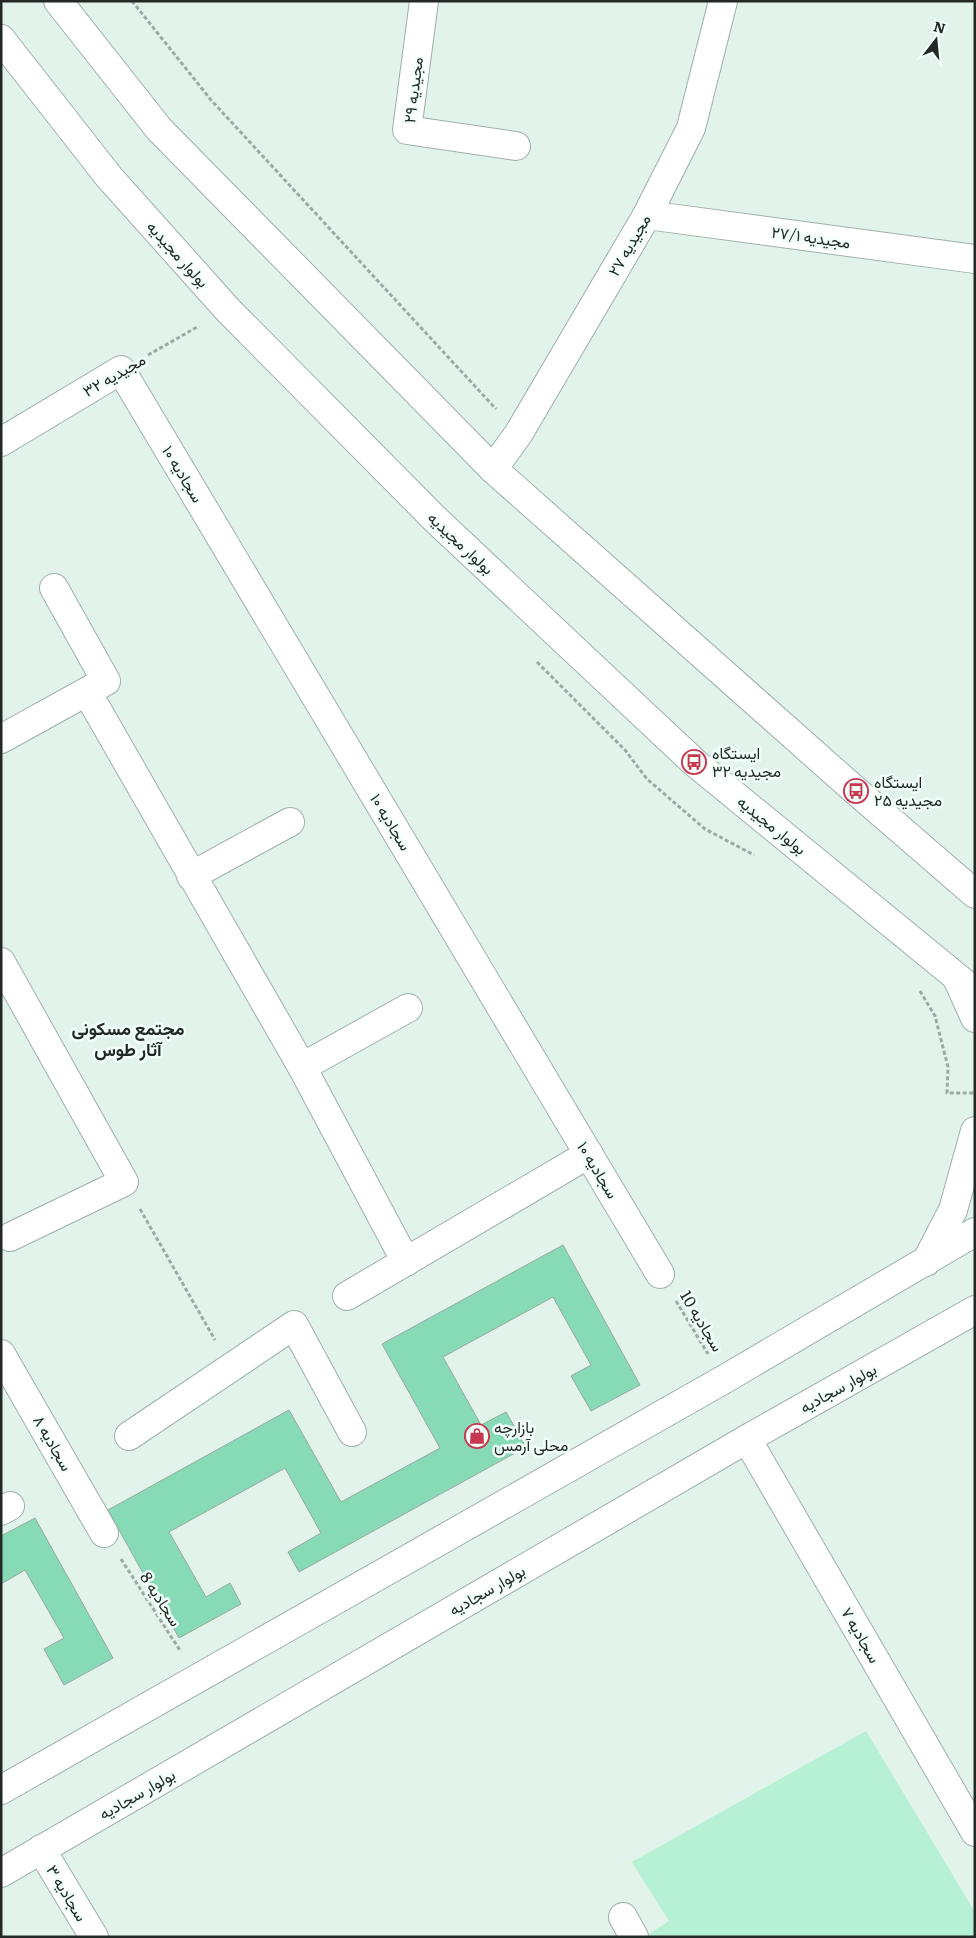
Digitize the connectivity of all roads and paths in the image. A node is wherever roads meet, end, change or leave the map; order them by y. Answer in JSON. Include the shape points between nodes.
{"nodes":[{"id":1,"x":58,"y":1,"type":"edge"},
{"id":2,"x":132,"y":1,"type":"edge"},
{"id":3,"x":424,"y":1,"type":"edge"},
{"id":4,"x":723,"y":1,"type":"edge"},
{"id":5,"x":1,"y":39,"type":"edge"},
{"id":6,"x":516,"y":146,"type":"dead end"},
{"id":7,"x":647,"y":215,"type":"junction"},
{"id":8,"x":975,"y":259,"type":"edge"},
{"id":9,"x":228,"y":310,"type":"junction"},
{"id":10,"x":121,"y":370,"type":"junction"},
{"id":11,"x":519,"y":434,"type":"junction"},
{"id":12,"x":1,"y":442,"type":"edge"},
{"id":13,"x":493,"y":469,"type":"junction"},
{"id":14,"x":54,"y":588,"type":"dead end"},
{"id":15,"x":87,"y":692,"type":"junction"},
{"id":16,"x":1,"y":739,"type":"edge"},
{"id":17,"x":290,"y":822,"type":"dead end"},
{"id":18,"x":191,"y":876,"type":"junction"},
{"id":19,"x":975,"y":894,"type":"edge"},
{"id":20,"x":5,"y":979,"type":"edge"},
{"id":21,"x":966,"y":985,"type":"edge"},
{"id":22,"x":408,"y":1008,"type":"dead end"},
{"id":23,"x":975,"y":1018,"type":"edge"},
{"id":24,"x":302,"y":1067,"type":"junction"},
{"id":25,"x":975,"y":1131,"type":"edge"},
{"id":26,"x":588,"y":1154,"type":"junction"},
{"id":27,"x":124,"y":1182,"type":"junction"},
{"id":28,"x":975,"y":1232,"type":"edge"},
{"id":29,"x":10,"y":1238,"type":"dead end"},
{"id":30,"x":406,"y":1262,"type":"junction"},
{"id":31,"x":926,"y":1262,"type":"junction"},
{"id":32,"x":660,"y":1274,"type":"joint"},
{"id":33,"x":347,"y":1296,"type":"dead end"},
{"id":34,"x":975,"y":1310,"type":"edge"},
{"id":35,"x":1,"y":1354,"type":"edge"},
{"id":36,"x":231,"y":1368,"type":"junction"},
{"id":37,"x":723,"y":1380,"type":"junction"},
{"id":38,"x":352,"y":1432,"type":"dead end"},
{"id":39,"x":128,"y":1436,"type":"dead end"},
{"id":40,"x":747,"y":1439,"type":"junction"},
{"id":41,"x":104,"y":1533,"type":"joint"},
{"id":42,"x":197,"y":1679,"type":"junction"},
{"id":43,"x":1,"y":1790,"type":"edge"},
{"id":44,"x":975,"y":1832,"type":"edge"},
{"id":45,"x":41,"y":1849,"type":"junction"},
{"id":46,"x":1,"y":1873,"type":"edge"},
{"id":47,"x":94,"y":1937,"type":"edge"}],
"edges":[{"from":1,"to":13,"type":"street","via":[[159,129]]},
{"from":2,"to":11,"type":"path","via":[[211,100]]},
{"from":3,"to":6,"type":"street","name":"مجیدیه ۲۹","via":[[407,130]]},
{"from":4,"to":7,"type":"street","name":"مجیدیه ۲۷","via":[[690,128]]},
{"from":5,"to":9,"type":"street","name":"بولوار مجیدیه","via":[[109,177]]},
{"from":7,"to":8,"type":"street","name":"مجیدیه ۲۷/۱"},
{"from":7,"to":11,"type":"street","name":"مجیدیه ۲۷"},
{"from":9,"to":10,"type":"path","name":"مجیدیه ۳۲"},
{"from":9,"to":21,"type":"street","name":"بولوار مجیدیه","via":[[435,519],[694,762]]},
{"from":10,"to":12,"type":"street","name":"مجیدیه ۳۲"},
{"from":10,"to":26,"type":"street","name":"سجادیه ۱۰"},
{"from":11,"to":13,"type":"street","name":"مجیدیه ۲۷"},
{"from":13,"to":19,"type":"street"},
{"from":14,"to":15,"type":"street","via":[[106,682]]},
{"from":15,"to":16,"type":"street"},
{"from":15,"to":18,"type":"street"},
{"from":17,"to":18,"type":"street"},
{"from":18,"to":24,"type":"street"},
{"from":20,"to":27,"type":"street"},
{"from":21,"to":23,"type":"street"},
{"from":22,"to":24,"type":"street"},
{"from":24,"to":30,"type":"street"},
{"from":25,"to":31,"type":"street","via":[[953,1210]]},
{"from":26,"to":30,"type":"street"},
{"from":26,"to":32,"type":"street","name":"سجادیه ۱۰"},
{"from":27,"to":29,"type":"street"},
{"from":27,"to":36,"type":"path"},
{"from":28,"to":31,"type":"street"},
{"from":30,"to":33,"type":"street"},
{"from":31,"to":37,"type":"street"},
{"from":32,"to":37,"type":"path","name":"سجادیه 10"},
{"from":34,"to":40,"type":"street","name":"بولوار سجادیه"},
{"from":35,"to":41,"type":"street","name":"سجادیه ۸"},
{"from":36,"to":38,"type":"street","via":[[294,1324]]},
{"from":36,"to":39,"type":"street"},
{"from":37,"to":42,"type":"street"},
{"from":40,"to":44,"type":"street","name":"سجادیه ۷"},
{"from":40,"to":45,"type":"street","name":"بولوار سجادیه"},
{"from":41,"to":42,"type":"path","name":"سجادیه 8"},
{"from":42,"to":43,"type":"street"},
{"from":45,"to":46,"type":"street","name":"بولوار سجادیه"},
{"from":45,"to":47,"type":"street","name":"سجادیه ۳"}]}
